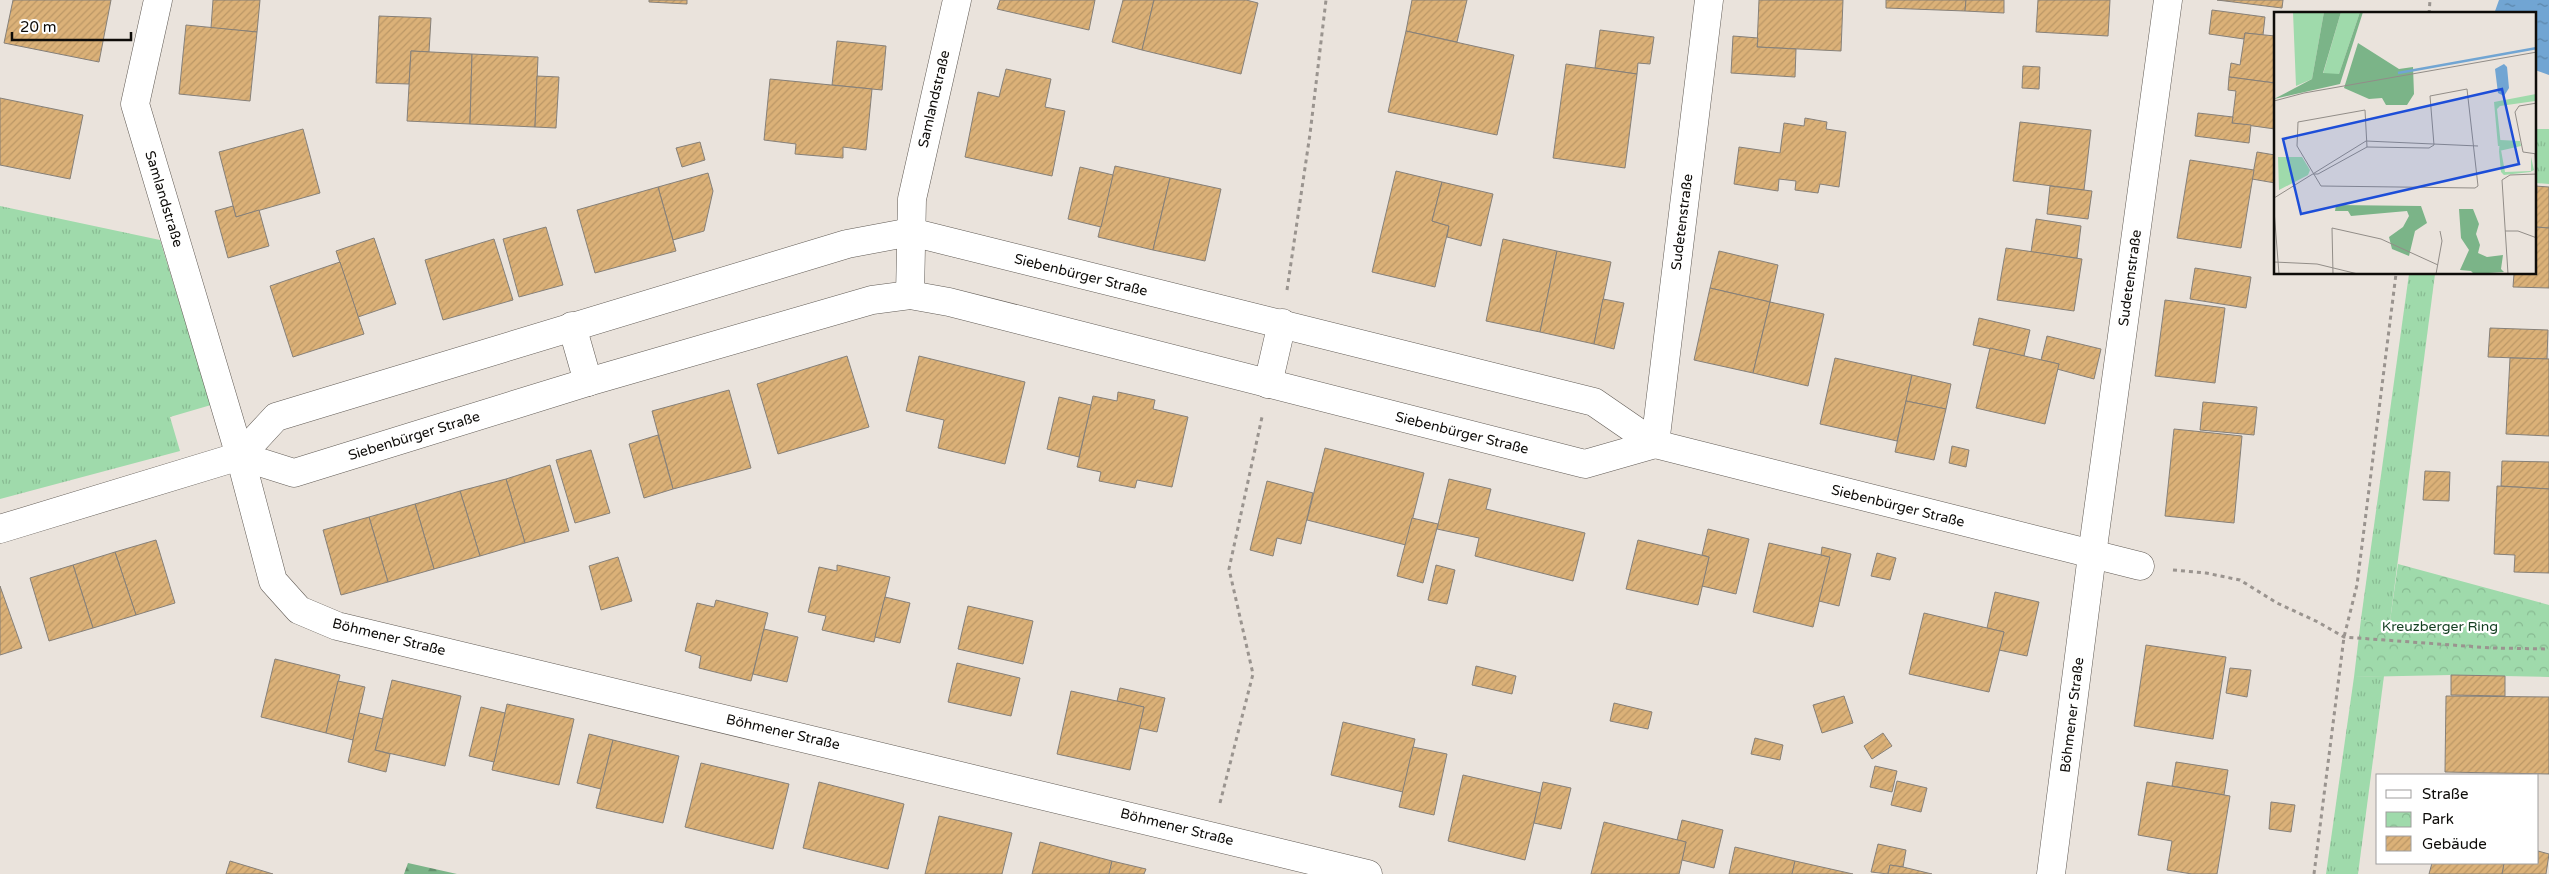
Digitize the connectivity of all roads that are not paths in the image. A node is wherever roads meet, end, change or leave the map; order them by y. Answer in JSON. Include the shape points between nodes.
{"nodes":[{"id":1,"x":158,"y":0,"type":"edge"},
{"id":2,"x":956,"y":0,"type":"edge"},
{"id":3,"x":1709,"y":0,"type":"edge"},
{"id":4,"x":2168,"y":0,"type":"edge"},
{"id":5,"x":911,"y":232,"type":"junction"},
{"id":6,"x":910,"y":295,"type":"junction"},
{"id":7,"x":1282,"y":323,"type":"junction"},
{"id":8,"x":572,"y":326,"type":"junction"},
{"id":9,"x":588,"y":382,"type":"junction"},
{"id":10,"x":1268,"y":384,"type":"junction"},
{"id":11,"x":1655,"y":444,"type":"junction"},
{"id":12,"x":240,"y":456,"type":"junction"},
{"id":13,"x":0,"y":529,"type":"edge"},
{"id":14,"x":2092,"y":555,"type":"junction"},
{"id":15,"x":2140,"y":566,"type":"road end"},
{"id":16,"x":1368,"y":874,"type":"edge"},
{"id":17,"x":2051,"y":874,"type":"edge"}],
"edges":[{"from":1,"to":12,"type":"street","name":"Samlandstraße","via":[[136,104]]},
{"from":2,"to":5,"type":"street","name":"Samlandstraße","via":[[912,199]]},
{"from":3,"to":11,"type":"street","name":"Sudetenstraße"},
{"from":4,"to":14,"type":"street","name":"Sudetenstraße"},
{"from":5,"to":6,"type":"street"},
{"from":5,"to":7,"type":"street","name":"Siebenbürger Straße"},
{"from":5,"to":8,"type":"street","name":"Siebenbürger Straße","via":[[847,244]]},
{"from":6,"to":9,"type":"street","name":"Siebenbürger Straße","via":[[872,300]]},
{"from":6,"to":10,"type":"street","name":"Siebenbürger Straße"},
{"from":7,"to":10,"type":"street"},
{"from":7,"to":11,"type":"street","name":"Siebenbürger Straße","via":[[1594,402]]},
{"from":8,"to":9,"type":"street"},
{"from":8,"to":12,"type":"street","name":"Siebenbürger Straße","via":[[276,417]]},
{"from":9,"to":12,"type":"street","name":"Siebenbürger Straße","via":[[294,473]]},
{"from":10,"to":11,"type":"street","name":"Siebenbürger Straße","via":[[1585,464]]},
{"from":11,"to":14,"type":"street","name":"Siebenbürger Straße"},
{"from":12,"to":13,"type":"street"},
{"from":12,"to":16,"type":"street","name":"Böhmener Straße","via":[[273,581],[299,610],[337,626]]},
{"from":14,"to":15,"type":"street","name":"Siebenbürger Straße"},
{"from":14,"to":17,"type":"street","name":"Böhmener Straße"}]}
